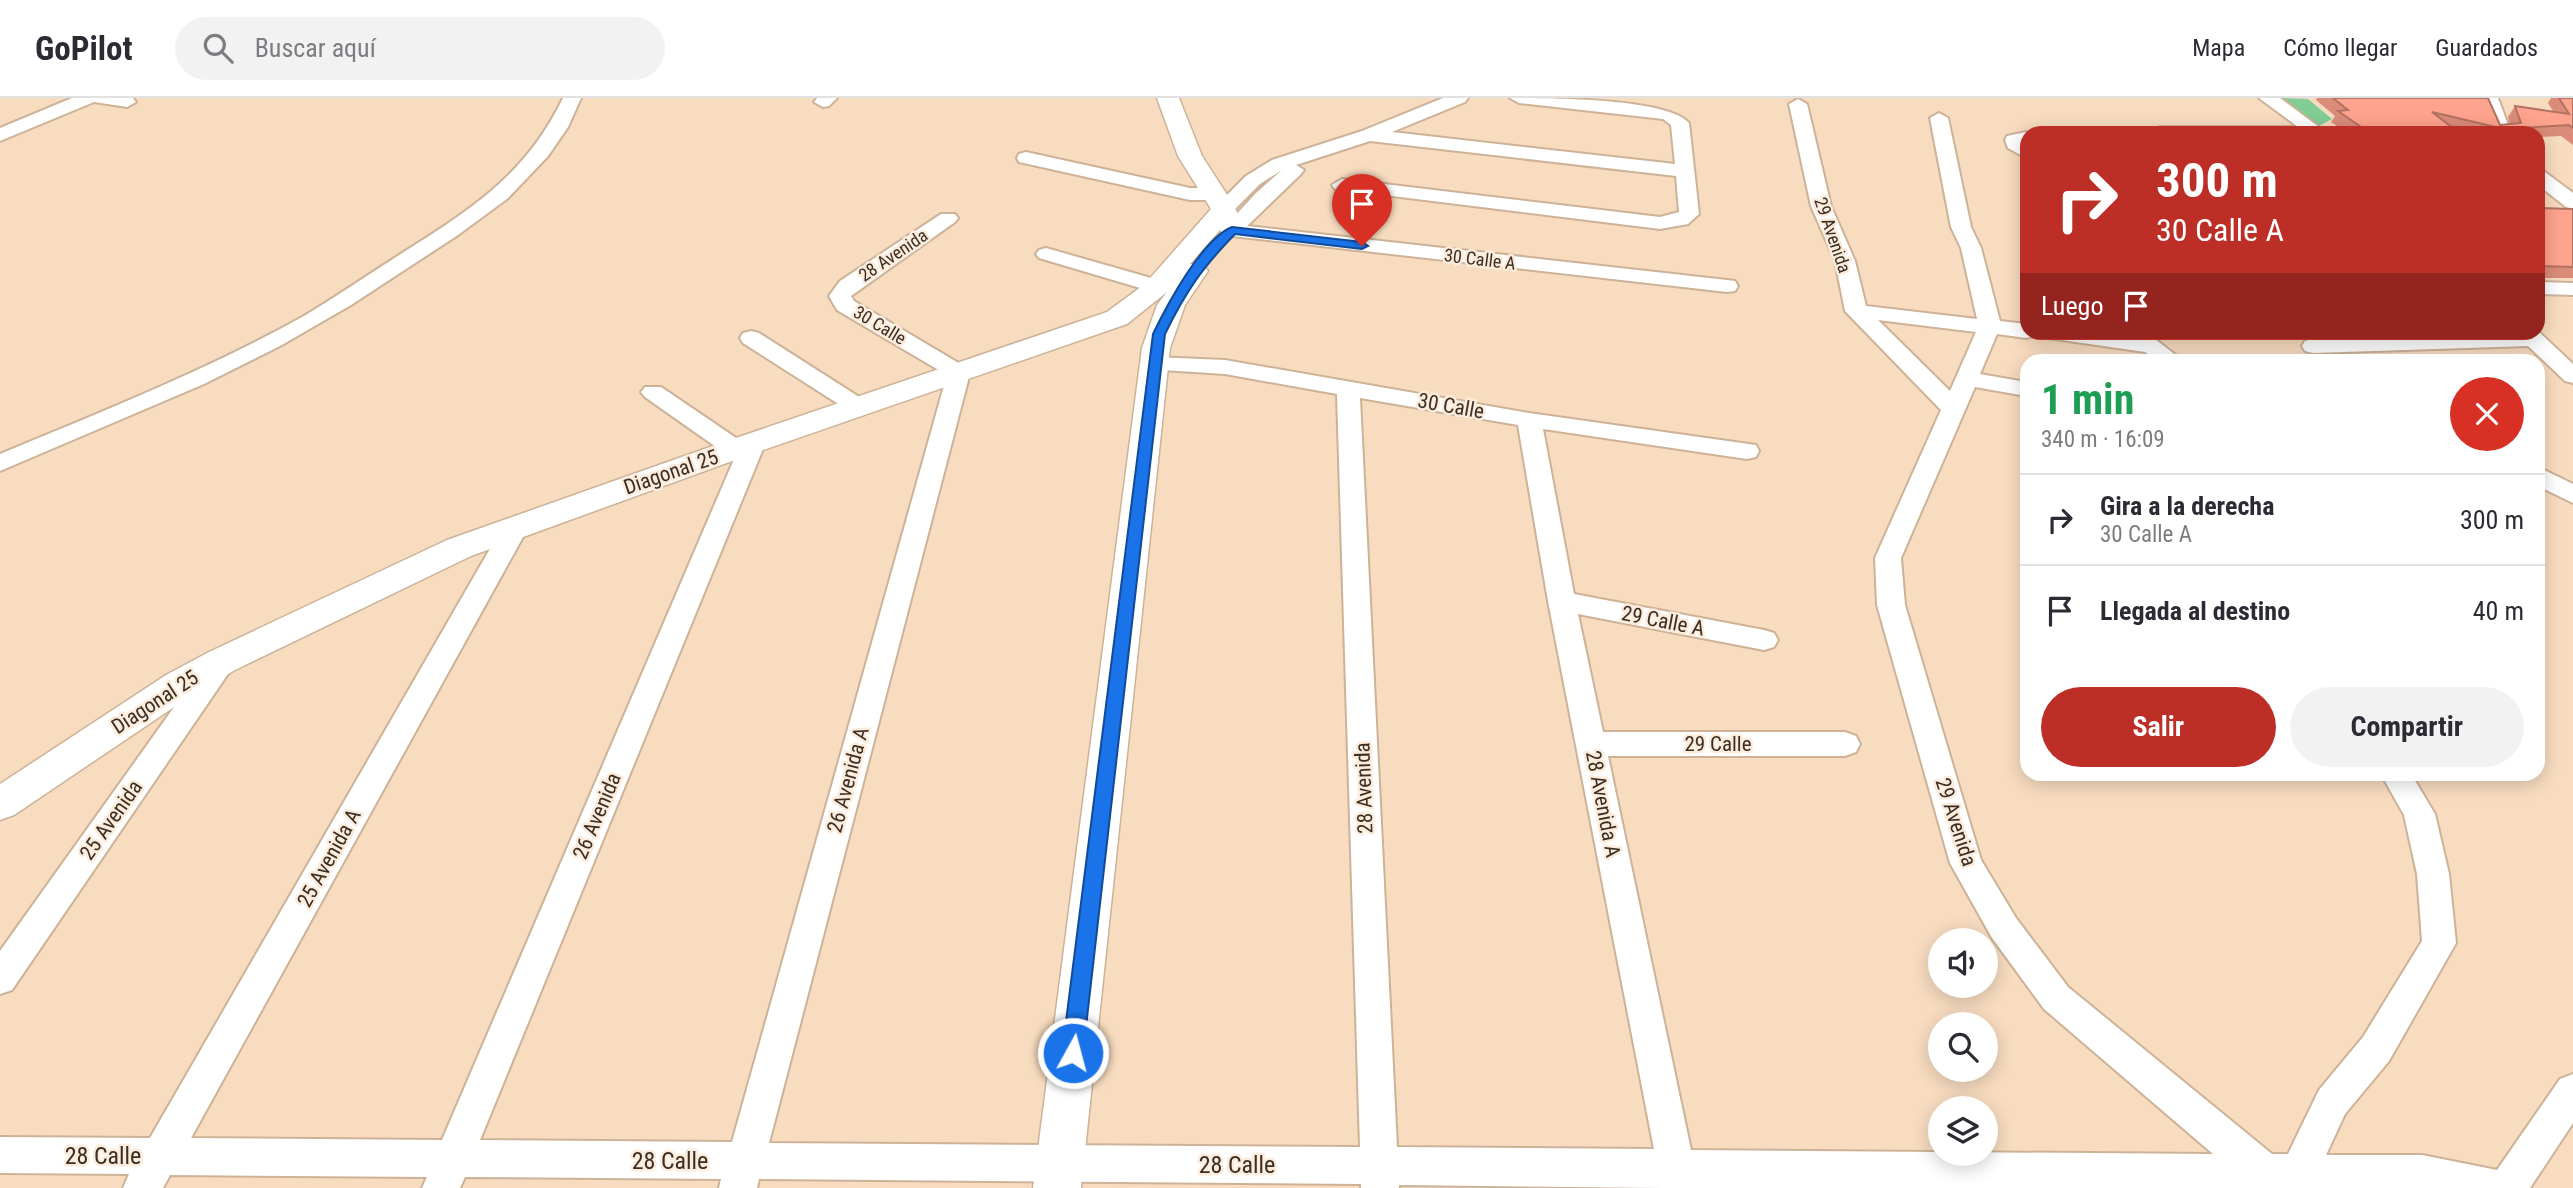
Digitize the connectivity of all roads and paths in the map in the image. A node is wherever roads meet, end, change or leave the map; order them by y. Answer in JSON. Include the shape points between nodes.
{"nodes":[{"id":1,"x":87,"y":98,"type":"edge"},
{"id":2,"x":100,"y":98,"type":"edge"},
{"id":3,"x":572,"y":98,"type":"edge"},
{"id":4,"x":1168,"y":98,"type":"edge"},
{"id":5,"x":1519,"y":98,"type":"edge"},
{"id":6,"x":2489,"y":98,"type":"edge"},
{"id":7,"x":1454,"y":99,"type":"edge"},
{"id":8,"x":2261,"y":101,"type":"edge"},
{"id":9,"x":127,"y":103,"type":"dead end"},
{"id":10,"x":1798,"y":104,"type":"dead end"},
{"id":11,"x":1938,"y":118,"type":"dead end"},
{"id":12,"x":2286,"y":126,"type":"edge"},
{"id":13,"x":2306,"y":126,"type":"edge"},
{"id":14,"x":2499,"y":126,"type":"edge"},
{"id":15,"x":0,"y":135,"type":"edge"},
{"id":16,"x":1369,"y":135,"type":"junction"},
{"id":17,"x":1026,"y":158,"type":"dead end"},
{"id":18,"x":1684,"y":171,"type":"junction"},
{"id":19,"x":2545,"y":182,"type":"edge"},
{"id":20,"x":1342,"y":185,"type":"dead end"},
{"id":21,"x":2571,"y":203,"type":"edge"},
{"id":22,"x":1222,"y":211,"type":"junction"},
{"id":23,"x":2549,"y":213,"type":"edge"},
{"id":24,"x":948,"y":218,"type":"dead end"},
{"id":25,"x":1046,"y":254,"type":"dead end"},
{"id":26,"x":1727,"y":286,"type":"dead end"},
{"id":27,"x":2545,"y":288,"type":"edge"},
{"id":28,"x":2573,"y":289,"type":"edge"},
{"id":29,"x":840,"y":296,"type":"joint"},
{"id":30,"x":1150,"y":305,"type":"junction"},
{"id":31,"x":1856,"y":311,"type":"junction"},
{"id":32,"x":1990,"y":326,"type":"junction"},
{"id":33,"x":2020,"y":330,"type":"edge"},
{"id":34,"x":751,"y":338,"type":"dead end"},
{"id":35,"x":2141,"y":340,"type":"edge"},
{"id":36,"x":2304,"y":340,"type":"edge"},
{"id":37,"x":2443,"y":340,"type":"edge"},
{"id":38,"x":2534,"y":340,"type":"edge"},
{"id":39,"x":2313,"y":346,"type":"junction"},
{"id":40,"x":2162,"y":354,"type":"edge"},
{"id":41,"x":2327,"y":354,"type":"edge"},
{"id":42,"x":1154,"y":364,"type":"junction"},
{"id":43,"x":959,"y":373,"type":"junction"},
{"id":44,"x":2573,"y":376,"type":"edge"},
{"id":45,"x":1968,"y":379,"type":"junction"},
{"id":46,"x":1348,"y":388,"type":"junction"},
{"id":47,"x":2020,"y":388,"type":"edge"},
{"id":48,"x":653,"y":392,"type":"dead end"},
{"id":49,"x":859,"y":407,"type":"junction"},
{"id":50,"x":1955,"y":410,"type":"junction"},
{"id":51,"x":1529,"y":420,"type":"junction"},
{"id":52,"x":744,"y":447,"type":"junction"},
{"id":53,"x":1748,"y":451,"type":"dead end"},
{"id":54,"x":0,"y":463,"type":"edge"},
{"id":55,"x":2545,"y":479,"type":"edge"},
{"id":56,"x":2573,"y":495,"type":"edge"},
{"id":57,"x":515,"y":528,"type":"junction"},
{"id":58,"x":1562,"y":601,"type":"junction"},
{"id":59,"x":1764,"y":640,"type":"dead end"},
{"id":60,"x":222,"y":660,"type":"junction"},
{"id":61,"x":1591,"y":744,"type":"junction"},
{"id":62,"x":1844,"y":744,"type":"dead end"},
{"id":63,"x":2400,"y":781,"type":"edge"},
{"id":64,"x":0,"y":804,"type":"edge"},
{"id":65,"x":0,"y":979,"type":"edge"},
{"id":66,"x":2573,"y":1091,"type":"edge"},
{"id":67,"x":0,"y":1155,"type":"edge"},
{"id":68,"x":151,"y":1172,"type":"edge"},
{"id":69,"x":2282,"y":1173,"type":"junction"},
{"id":70,"x":447,"y":1174,"type":"edge"},
{"id":71,"x":741,"y":1175,"type":"edge"},
{"id":72,"x":1058,"y":1176,"type":"edge"},
{"id":73,"x":1379,"y":1177,"type":"edge"},
{"id":74,"x":1678,"y":1178,"type":"edge"},
{"id":75,"x":2488,"y":1187,"type":"edge"}],
"edges":[{"from":1,"to":15,"type":"street"},
{"from":2,"to":9,"type":"street"},
{"from":3,"to":54,"type":"street","via":[[541,155],[508,189],[461,225],[268,344]]},
{"from":4,"to":22,"type":"main road","via":[[1181,137]]},
{"from":5,"to":18,"type":"street","via":[[1669,115],[1680,123]]},
{"from":6,"to":14,"type":"street"},
{"from":7,"to":16,"type":"street"},
{"from":8,"to":12,"type":"street"},
{"from":8,"to":13,"type":"street"},
{"from":10,"to":31,"type":"street","name":"29 Avenida","via":[[1821,206],[1845,261]]},
{"from":11,"to":32,"type":"street","via":[[1961,227]]},
{"from":16,"to":18,"type":"street"},
{"from":16,"to":22,"type":"street","via":[[1332,147]]},
{"from":17,"to":22,"type":"street","name":"30 Calle A","via":[[1190,194]]},
{"from":18,"to":20,"type":"street","via":[[1689,214],[1668,223]]},
{"from":19,"to":21,"type":"street"},
{"from":21,"to":23,"type":"street"},
{"from":22,"to":26,"type":"street","name":"30 Calle A"},
{"from":22,"to":30,"type":"main road","via":[[1200,263]]},
{"from":24,"to":29,"type":"street","name":"28 Avenida"},
{"from":25,"to":30,"type":"street"},
{"from":27,"to":28,"type":"street"},
{"from":29,"to":43,"type":"street","name":"30 Calle","via":[[845,305]]},
{"from":30,"to":42,"type":"main road"},
{"from":30,"to":43,"type":"main road","name":"Diagonal 25"},
{"from":31,"to":32,"type":"street"},
{"from":31,"to":50,"type":"street"},
{"from":32,"to":33,"type":"street"},
{"from":32,"to":45,"type":"street","name":"29 Avenida"},
{"from":34,"to":49,"type":"street"},
{"from":35,"to":40,"type":"street"},
{"from":36,"to":39,"type":"street"},
{"from":37,"to":39,"type":"street"},
{"from":38,"to":44,"type":"street"},
{"from":39,"to":41,"type":"street"},
{"from":42,"to":46,"type":"street","name":"30 Calle","via":[[1225,368]]},
{"from":42,"to":72,"type":"main road"},
{"from":43,"to":49,"type":"main road","name":"Diagonal 25"},
{"from":43,"to":71,"type":"street","name":"26 Avenida A"},
{"from":45,"to":47,"type":"street"},
{"from":45,"to":50,"type":"street","name":"29 Avenida"},
{"from":46,"to":51,"type":"street","name":"30 Calle"},
{"from":46,"to":73,"type":"street","name":"28 Avenida"},
{"from":48,"to":52,"type":"street"},
{"from":49,"to":52,"type":"main road","name":"Diagonal 25"},
{"from":50,"to":69,"type":"street","name":"29 Avenida","via":[[1888,558],[1891,605],[1966,863],[2004,928],[2056,998]]},
{"from":51,"to":53,"type":"street","name":"30 Calle"},
{"from":51,"to":58,"type":"street","name":"28 Avenida A"},
{"from":52,"to":57,"type":"main road","name":"Diagonal 25"},
{"from":52,"to":70,"type":"street","name":"26 Avenida"},
{"from":55,"to":56,"type":"street"},
{"from":57,"to":60,"type":"main road","name":"Diagonal 25","via":[[395,576]]},
{"from":57,"to":68,"type":"street","name":"25 Avenida A"},
{"from":58,"to":59,"type":"street","name":"29 Calle A"},
{"from":58,"to":61,"type":"street","name":"28 Avenida A"},
{"from":60,"to":64,"type":"main road","name":"Diagonal 25"},
{"from":60,"to":65,"type":"street","name":"25 Avenida"},
{"from":61,"to":62,"type":"street","name":"29 Calle"},
{"from":61,"to":74,"type":"street","name":"28 Avenida A"},
{"from":63,"to":69,"type":"street","via":[[2419,814],[2433,874],[2439,943],[2376,1049]]},
{"from":66,"to":75,"type":"street"},
{"from":67,"to":68,"type":"street","name":"28 Calle"},
{"from":68,"to":70,"type":"street","name":"28 Calle"},
{"from":69,"to":74,"type":"street","name":"28 Calle"},
{"from":69,"to":75,"type":"street","name":"28 Calle","via":[[2422,1174]]},
{"from":70,"to":71,"type":"street","name":"28 Calle"},
{"from":71,"to":72,"type":"street","name":"28 Calle"},
{"from":72,"to":73,"type":"street","name":"28 Calle"},
{"from":73,"to":74,"type":"street","name":"28 Calle"}]}
